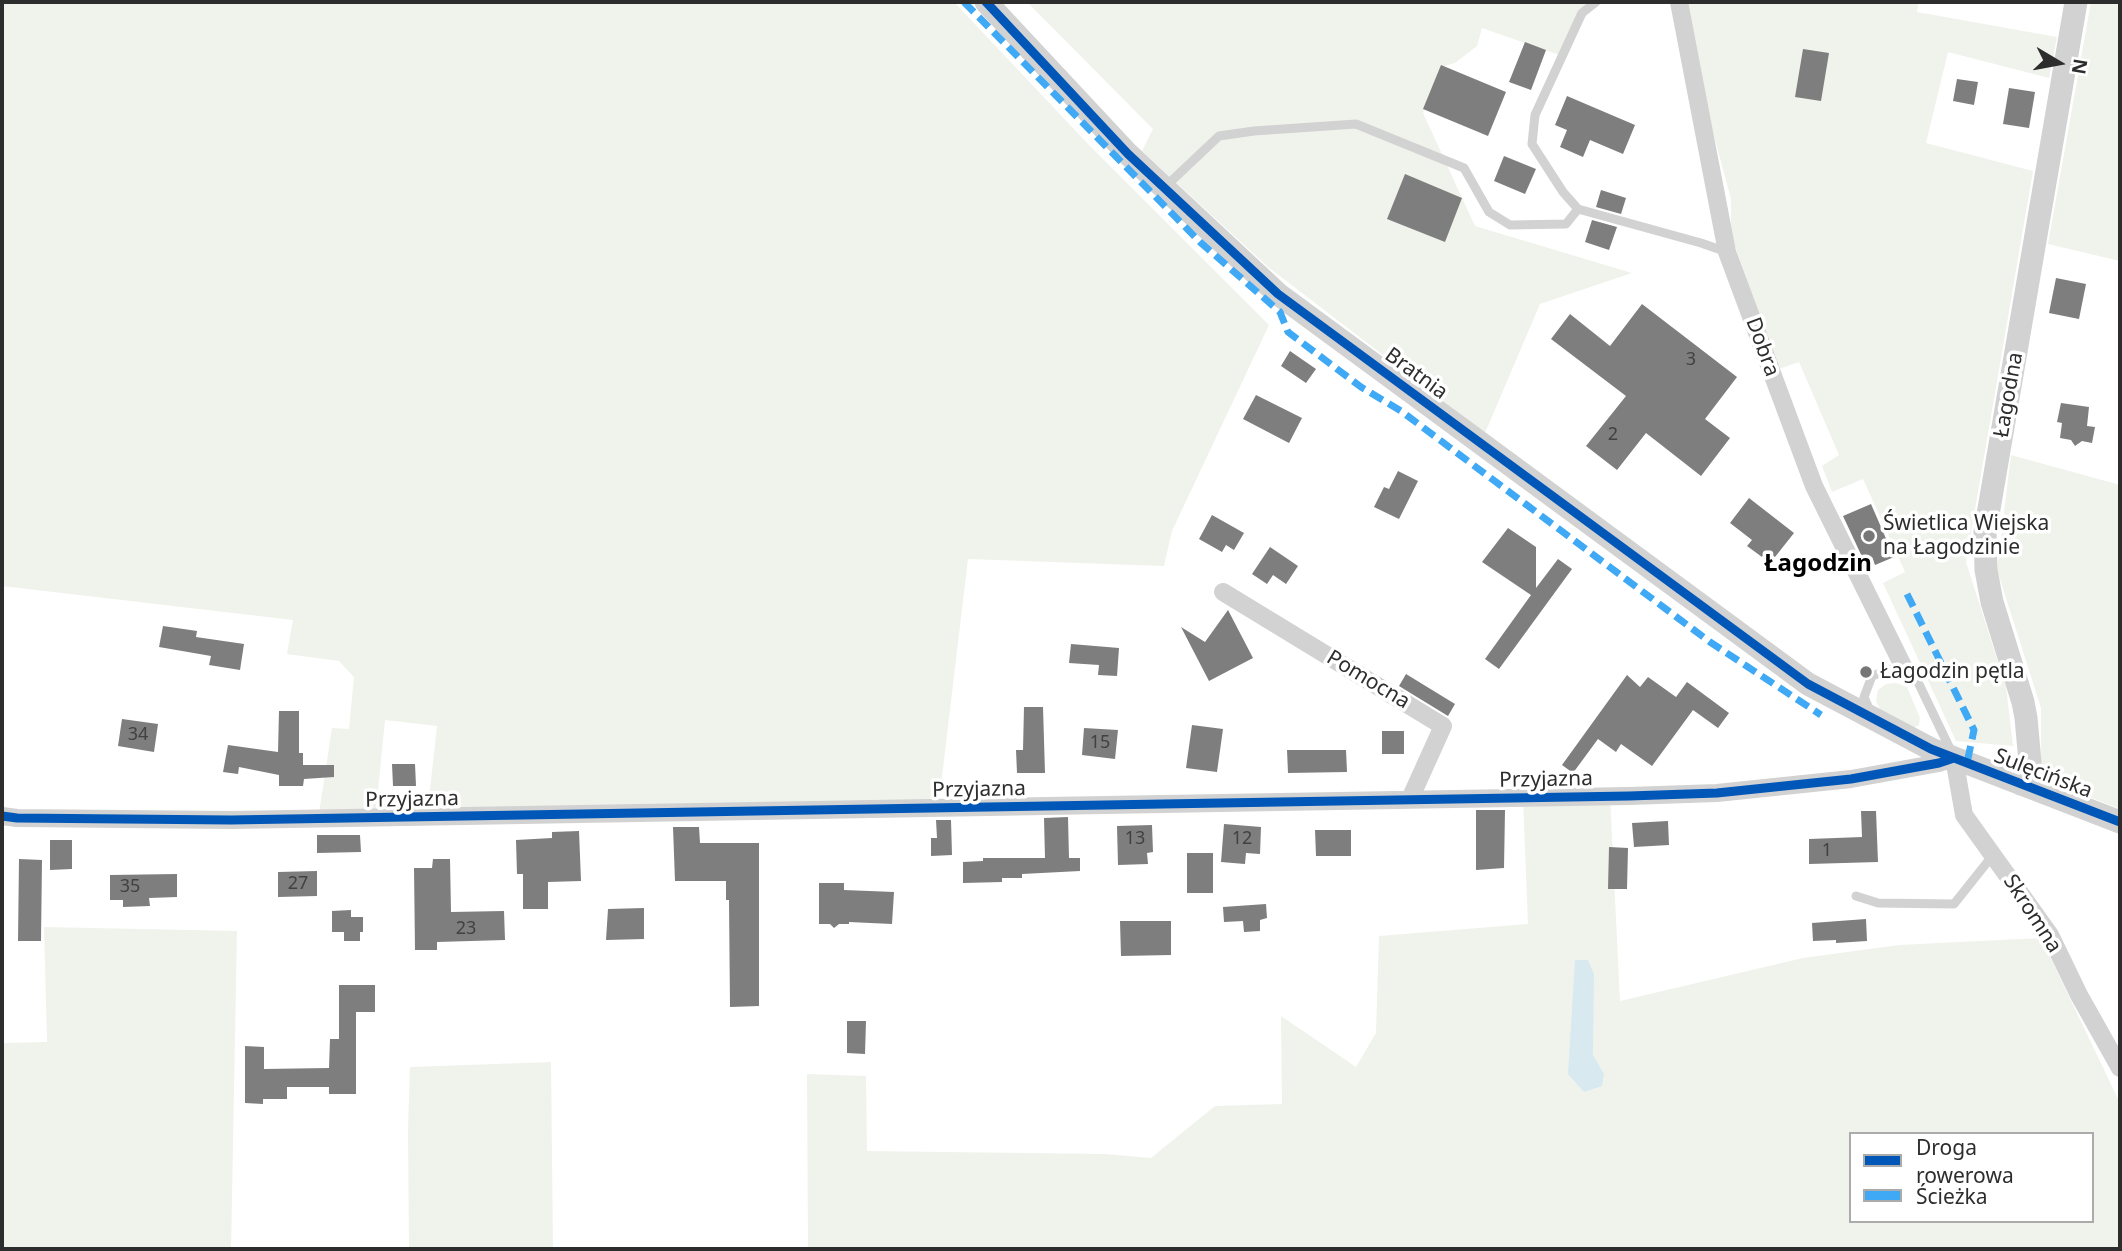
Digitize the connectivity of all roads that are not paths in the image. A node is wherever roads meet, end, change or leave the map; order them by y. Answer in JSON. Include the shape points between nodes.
{"nodes":[{"id":1,"x":986,"y":2,"type":"edge"},
{"id":2,"x":1595,"y":2,"type":"edge"},
{"id":3,"x":1679,"y":2,"type":"edge"},
{"id":4,"x":2076,"y":2,"type":"edge"},
{"id":5,"x":1164,"y":188,"type":"junction"},
{"id":6,"x":1578,"y":209,"type":"junction"},
{"id":7,"x":1727,"y":252,"type":"junction"},
{"id":8,"x":1223,"y":592,"type":"dead end"},
{"id":9,"x":1906,"y":672,"type":"junction"},
{"id":10,"x":1872,"y":718,"type":"junction"},
{"id":11,"x":1954,"y":758,"type":"junction"},
{"id":12,"x":2021,"y":784,"type":"junction"},
{"id":13,"x":1410,"y":799,"type":"junction"},
{"id":14,"x":2,"y":816,"type":"edge"},
{"id":15,"x":2120,"y":822,"type":"edge"},
{"id":16,"x":1993,"y":855,"type":"junction"},
{"id":17,"x":1856,"y":897,"type":"dead end"},
{"id":18,"x":2120,"y":1068,"type":"edge"}],
"edges":[{"from":1,"to":5,"type":"street","name":"Bratnia"},
{"from":2,"to":6,"type":"lane","via":[[1582,13],[1535,115],[1532,144]]},
{"from":3,"to":7,"type":"street","name":"Dobra"},
{"from":4,"to":12,"type":"street","name":"Łagodna","via":[[1985,532],[1992,602],[2026,718],[2030,762]]},
{"from":5,"to":6,"type":"lane","via":[[1219,136],[1356,124],[1464,168],[1489,212],[1510,225],[1566,224]]},
{"from":5,"to":10,"type":"street","name":"Bratnia","via":[[1278,294],[1808,684]]},
{"from":6,"to":7,"type":"lane"},
{"from":7,"to":9,"type":"street","name":"Dobra","via":[[1814,486]]},
{"from":8,"to":13,"type":"street","name":"Pomocna","via":[[1443,726]]},
{"from":9,"to":10,"type":"lane","via":[[1892,669],[1872,676],[1864,697]]},
{"from":9,"to":11,"type":"lane","via":[[1917,680]]},
{"from":10,"to":11,"type":"street","name":"Bratnia"},
{"from":11,"to":12,"type":"street","name":"Sulęcińska"},
{"from":11,"to":13,"type":"street","name":"Przyjazna","via":[[1851,779],[1717,793]]},
{"from":11,"to":16,"type":"street","name":"Skromna","via":[[1964,815]]},
{"from":12,"to":15,"type":"street","name":"Sulęcińska"},
{"from":13,"to":14,"type":"street","name":"Przyjazna","via":[[231,820]]},
{"from":16,"to":17,"type":"lane","via":[[1954,904],[1878,903]]},
{"from":16,"to":18,"type":"street","name":"Skromna","via":[[2050,936]]}]}
